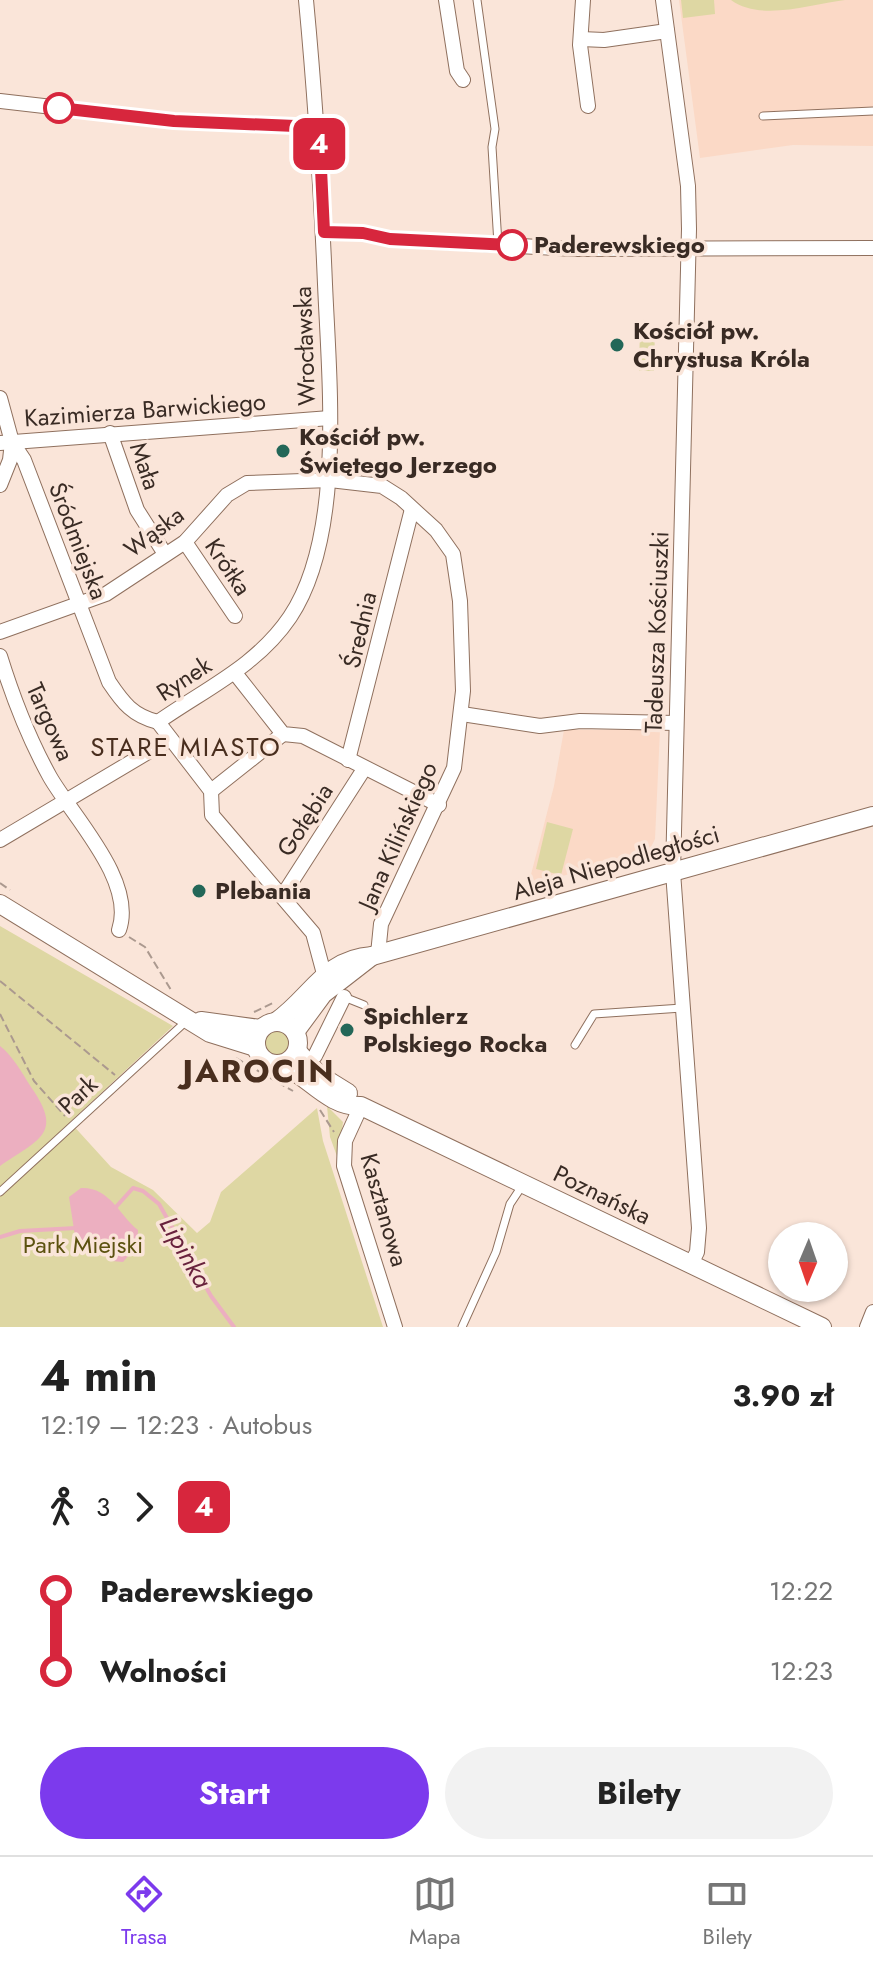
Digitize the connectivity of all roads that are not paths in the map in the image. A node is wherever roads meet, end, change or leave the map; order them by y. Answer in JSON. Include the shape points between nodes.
{"nodes":[{"id":1,"x":306,"y":0,"type":"edge"},
{"id":2,"x":446,"y":0,"type":"edge"},
{"id":3,"x":477,"y":0,"type":"edge"},
{"id":4,"x":583,"y":0,"type":"edge"},
{"id":5,"x":663,"y":0,"type":"edge"},
{"id":6,"x":667,"y":31,"type":"junction"},
{"id":7,"x":581,"y":39,"type":"junction"},
{"id":8,"x":463,"y":80,"type":"dead end"},
{"id":9,"x":0,"y":101,"type":"edge"},
{"id":10,"x":588,"y":106,"type":"dead end"},
{"id":11,"x":873,"y":111,"type":"edge"},
{"id":12,"x":763,"y":116,"type":"dead end"},
{"id":13,"x":319,"y":127,"type":"junction"},
{"id":14,"x":324,"y":232,"type":"junction"},
{"id":15,"x":498,"y":244,"type":"junction"},
{"id":16,"x":688,"y":247,"type":"junction"},
{"id":17,"x":873,"y":248,"type":"edge"},
{"id":18,"x":0,"y":398,"type":"edge"},
{"id":19,"x":330,"y":418,"type":"junction"},
{"id":20,"x":110,"y":433,"type":"junction"},
{"id":21,"x":6,"y":442,"type":"edge"},
{"id":22,"x":330,"y":480,"type":"junction"},
{"id":23,"x":0,"y":485,"type":"edge"},
{"id":24,"x":412,"y":509,"type":"junction"},
{"id":25,"x":185,"y":542,"type":"junction"},
{"id":26,"x":165,"y":554,"type":"junction"},
{"id":27,"x":79,"y":606,"type":"junction"},
{"id":28,"x":235,"y":616,"type":"dead end"},
{"id":29,"x":0,"y":632,"type":"edge"},
{"id":30,"x":0,"y":656,"type":"edge"},
{"id":31,"x":240,"y":669,"type":"junction"},
{"id":32,"x":4,"y":686,"type":"edge"},
{"id":33,"x":119,"y":697,"type":"joint"},
{"id":34,"x":462,"y":714,"type":"junction"},
{"id":35,"x":158,"y":722,"type":"junction"},
{"id":36,"x":676,"y":723,"type":"junction"},
{"id":37,"x":283,"y":734,"type":"junction"},
{"id":38,"x":170,"y":739,"type":"junction"},
{"id":39,"x":348,"y":760,"type":"junction"},
{"id":40,"x":364,"y":769,"type":"junction"},
{"id":41,"x":211,"y":791,"type":"junction"},
{"id":42,"x":68,"y":801,"type":"junction"},
{"id":43,"x":439,"y":805,"type":"junction"},
{"id":44,"x":873,"y":816,"type":"edge"},
{"id":45,"x":0,"y":840,"type":"edge"},
{"id":46,"x":673,"y":872,"type":"junction"},
{"id":47,"x":283,"y":895,"type":"junction"},
{"id":48,"x":4,"y":896,"type":"edge"},
{"id":49,"x":119,"y":930,"type":"road end"},
{"id":50,"x":375,"y":955,"type":"junction"},
{"id":51,"x":335,"y":984,"type":"junction"},
{"id":52,"x":364,"y":1005,"type":"dead end"},
{"id":53,"x":682,"y":1008,"type":"junction"},
{"id":54,"x":188,"y":1023,"type":"junction"},
{"id":55,"x":262,"y":1027,"type":"junction"},
{"id":56,"x":575,"y":1045,"type":"dead end"},
{"id":57,"x":302,"y":1046,"type":"junction"},
{"id":58,"x":281,"y":1064,"type":"junction"},
{"id":59,"x":361,"y":1106,"type":"junction"},
{"id":60,"x":523,"y":1184,"type":"junction"},
{"id":61,"x":0,"y":1192,"type":"edge"},
{"id":62,"x":691,"y":1264,"type":"junction"},
{"id":63,"x":873,"y":1312,"type":"edge"},
{"id":64,"x":395,"y":1327,"type":"edge"},
{"id":65,"x":462,"y":1327,"type":"edge"},
{"id":66,"x":822,"y":1327,"type":"edge"},
{"id":67,"x":867,"y":1327,"type":"edge"}],
"edges":[{"from":1,"to":13,"type":"street","name":"Wrocławska"},
{"from":2,"to":8,"type":"street"},
{"from":3,"to":15,"type":"lane","via":[[495,129]]},
{"from":4,"to":7,"type":"street"},
{"from":5,"to":6,"type":"street","name":"Tadeusza Kościuszki"},
{"from":6,"to":7,"type":"street"},
{"from":6,"to":16,"type":"street","name":"Tadeusza Kościuszki","via":[[688,186]]},
{"from":7,"to":10,"type":"street"},
{"from":9,"to":13,"type":"street","via":[[174,121]]},
{"from":11,"to":12,"type":"lane"},
{"from":13,"to":14,"type":"street","name":"Wrocławska"},
{"from":14,"to":15,"type":"street"},
{"from":14,"to":19,"type":"street","name":"Wrocławska"},
{"from":15,"to":16,"type":"street"},
{"from":16,"to":17,"type":"street"},
{"from":16,"to":36,"type":"street","name":"Tadeusza Kościuszki"},
{"from":18,"to":21,"type":"street","name":"Śródmiejska"},
{"from":19,"to":20,"type":"street","name":"Kazimierza Barwickiego"},
{"from":19,"to":22,"type":"street","name":"Wrocławska"},
{"from":20,"to":21,"type":"street","name":"Kazimierza Barwickiego"},
{"from":20,"to":26,"type":"street","name":"Mała","via":[[137,510]]},
{"from":21,"to":23,"type":"street","via":[[10,460]]},
{"from":21,"to":27,"type":"street","name":"Śródmiejska","via":[[24,460]]},
{"from":22,"to":24,"type":"street","name":"Jana Kilińskiego","via":[[382,486]]},
{"from":22,"to":25,"type":"street","name":"Wąska","via":[[247,483],[227,495]]},
{"from":22,"to":31,"type":"street","name":"Wrocławska","via":[[303,594],[270,645]]},
{"from":24,"to":34,"type":"street","name":"Jana Kilińskiego","via":[[453,554],[463,644]]},
{"from":24,"to":39,"type":"street","name":"Średnia"},
{"from":25,"to":26,"type":"street","name":"Wąska"},
{"from":25,"to":28,"type":"street","name":"Krótka"},
{"from":26,"to":27,"type":"street","name":"Wąska"},
{"from":27,"to":29,"type":"street","name":"Wąska"},
{"from":27,"to":33,"type":"street","name":"Śródmiejska"},
{"from":30,"to":32,"type":"street","name":"Targowa"},
{"from":31,"to":35,"type":"street","name":"Rynek"},
{"from":31,"to":37,"type":"street","name":"Rynek"},
{"from":32,"to":42,"type":"street","name":"Targowa","via":[[50,777]]},
{"from":33,"to":35,"type":"street","name":"Rynek","via":[[140,718]]},
{"from":34,"to":36,"type":"street","via":[[540,726],[580,721]]},
{"from":34,"to":43,"type":"street","name":"Jana Kilińskiego","via":[[454,768]]},
{"from":35,"to":38,"type":"street","name":"Rynek"},
{"from":36,"to":46,"type":"street","name":"Tadeusza Kościuszki"},
{"from":37,"to":39,"type":"street","via":[[303,736]]},
{"from":37,"to":41,"type":"street"},
{"from":38,"to":41,"type":"street","name":"Rynek"},
{"from":38,"to":42,"type":"street","name":"Rynek"},
{"from":39,"to":40,"type":"street"},
{"from":40,"to":43,"type":"street"},
{"from":40,"to":47,"type":"street","name":"Gołębia"},
{"from":41,"to":47,"type":"street","name":"Rynek","via":[[212,815]]},
{"from":42,"to":45,"type":"street","name":"Rynek"},
{"from":42,"to":49,"type":"street","name":"Targowa","via":[[103,858],[123,906]]},
{"from":43,"to":50,"type":"street","name":"Jana Kilińskiego","via":[[381,924]]},
{"from":44,"to":46,"type":"main road","name":"Aleja Niepodległości"},
{"from":46,"to":50,"type":"main road","name":"Aleja Niepodległości"},
{"from":46,"to":53,"type":"street","name":"Tadeusza Kościuszki"},
{"from":47,"to":51,"type":"street","via":[[313,933]]},
{"from":48,"to":54,"type":"main road","via":[[30,919]]},
{"from":50,"to":51,"type":"main road","name":"Aleja Niepodległości"},
{"from":51,"to":52,"type":"lane"},
{"from":51,"to":55,"type":"main road","name":"Aleja Niepodległości"},
{"from":51,"to":57,"type":"street"},
{"from":51,"to":57,"type":"main road","name":"Aleja Niepodległości","via":[[311,1009]]},
{"from":53,"to":56,"type":"lane","via":[[594,1014]]},
{"from":53,"to":62,"type":"street","name":"Tadeusza Kościuszki","via":[[699,1228]]},
{"from":54,"to":55,"type":"main road"},
{"from":54,"to":61,"type":"lane","name":"Park"},
{"from":55,"to":57,"type":"main road","name":"Poznańska","via":[[288,1025]]},
{"from":55,"to":58,"type":"main road","name":"Poznańska","via":[[267,1062]]},
{"from":57,"to":58,"type":"main road","name":"Aleja Niepodległości"},
{"from":57,"to":59,"type":"main road","name":"Poznańska","via":[[319,1075]]},
{"from":58,"to":59,"type":"main road","name":"Poznańska","via":[[334,1100]]},
{"from":59,"to":60,"type":"main road","name":"Poznańska"},
{"from":59,"to":64,"type":"street","name":"Kasztanowa","via":[[345,1141],[344,1166]]},
{"from":60,"to":62,"type":"main road","name":"Poznańska"},
{"from":60,"to":65,"type":"lane","via":[[510,1204]]},
{"from":62,"to":66,"type":"main road","name":"Poznańska"},
{"from":63,"to":67,"type":"street"}]}
